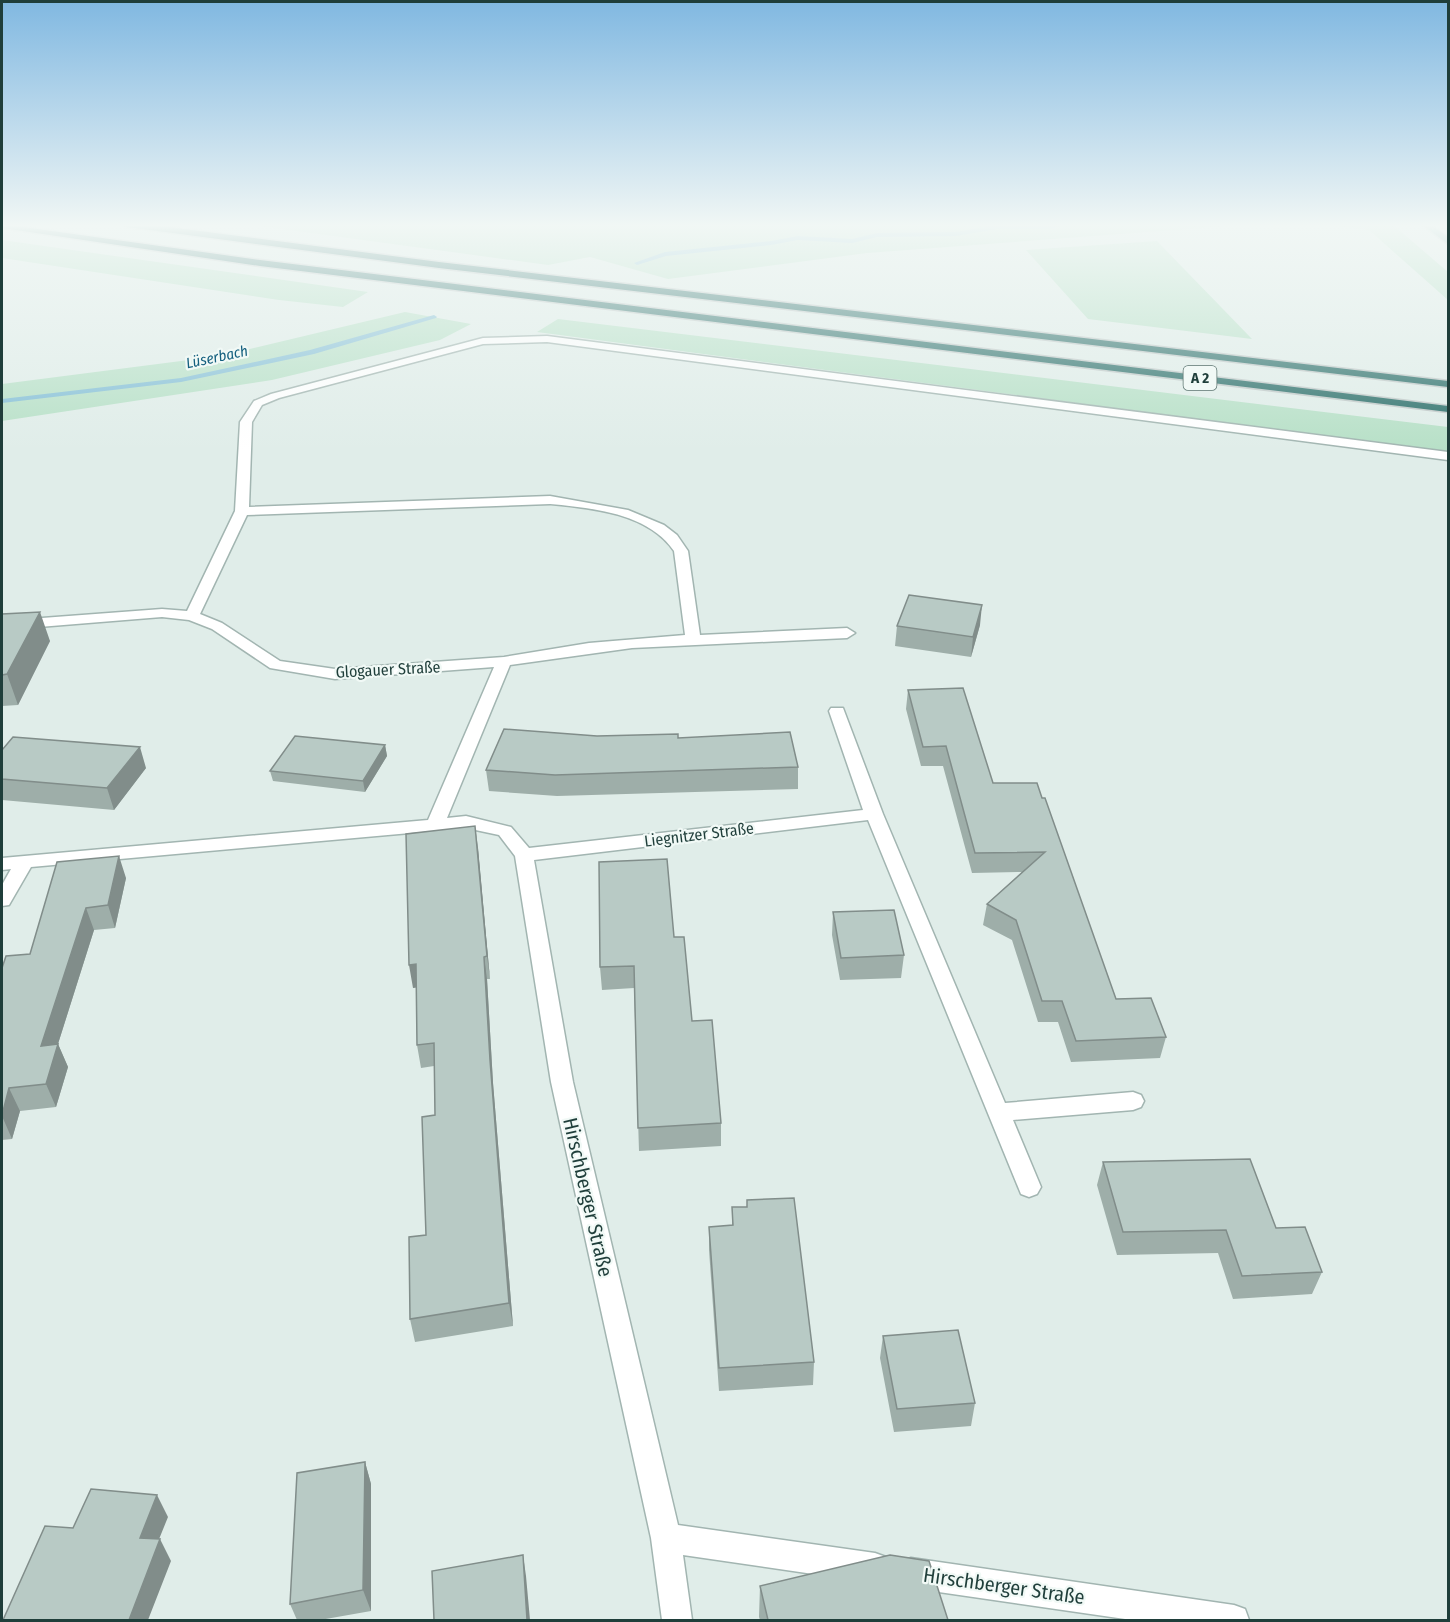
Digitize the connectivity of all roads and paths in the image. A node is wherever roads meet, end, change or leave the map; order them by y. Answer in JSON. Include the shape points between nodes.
{"nodes":[{"id":1,"x":563,"y":300,"type":"edge"},
{"id":2,"x":735,"y":300,"type":"edge"},
{"id":3,"x":1449,"y":384,"type":"edge"},
{"id":4,"x":1449,"y":409,"type":"edge"},
{"id":5,"x":1449,"y":456,"type":"edge"},
{"id":6,"x":242,"y":511,"type":"junction"},
{"id":7,"x":192,"y":616,"type":"junction"},
{"id":8,"x":2,"y":625,"type":"edge"},
{"id":9,"x":847,"y":633,"type":"dead end"},
{"id":10,"x":693,"y":640,"type":"junction"},
{"id":11,"x":504,"y":662,"type":"junction"},
{"id":12,"x":837,"y":711,"type":"dead end"},
{"id":13,"x":874,"y":814,"type":"junction"},
{"id":14,"x":435,"y":824,"type":"junction"},
{"id":15,"x":524,"y":855,"type":"junction"},
{"id":16,"x":24,"y":863,"type":"junction"},
{"id":17,"x":2,"y":864,"type":"edge"},
{"id":18,"x":2,"y":900,"type":"edge"},
{"id":19,"x":1133,"y":1101,"type":"dead end"},
{"id":20,"x":1000,"y":1112,"type":"junction"},
{"id":21,"x":1029,"y":1187,"type":"dead end"},
{"id":22,"x":666,"y":1538,"type":"junction"},
{"id":23,"x":677,"y":1620,"type":"edge"},
{"id":24,"x":1234,"y":1620,"type":"edge"}],
"edges":[{"from":1,"to":4,"type":"highway","number":"A 2"},
{"from":2,"to":3,"type":"highway","number":"A 2"},
{"from":5,"to":6,"type":"street","via":[[547,339],[506,339],[436,353],[258,403],[246,422]]},
{"from":6,"to":7,"type":"street"},
{"from":6,"to":10,"type":"street","via":[[550,500],[596,504],[635,517],[677,542]]},
{"from":7,"to":8,"type":"street","name":"Glogauer Straße","via":[[162,614]]},
{"from":7,"to":11,"type":"street","name":"Glogauer Straße","via":[[216,626],[276,665],[335,674]]},
{"from":9,"to":10,"type":"street","name":"Glogauer Straße"},
{"from":10,"to":11,"type":"street","name":"Glogauer Straße","via":[[644,640],[559,650]]},
{"from":11,"to":14,"type":"street"},
{"from":12,"to":13,"type":"street"},
{"from":13,"to":15,"type":"street","name":"Liegnitzer Straße"},
{"from":13,"to":20,"type":"street"},
{"from":14,"to":15,"type":"street","via":[[466,822],[505,831]]},
{"from":14,"to":16,"type":"street"},
{"from":15,"to":22,"type":"street","name":"Hirschberger Straße","via":[[562,1082]]},
{"from":16,"to":17,"type":"street"},
{"from":16,"to":18,"type":"street"},
{"from":19,"to":20,"type":"street"},
{"from":20,"to":21,"type":"street"},
{"from":22,"to":23,"type":"street","name":"Hirschberger Straße"},
{"from":22,"to":24,"type":"street","name":"Hirschberger Straße"}]}
